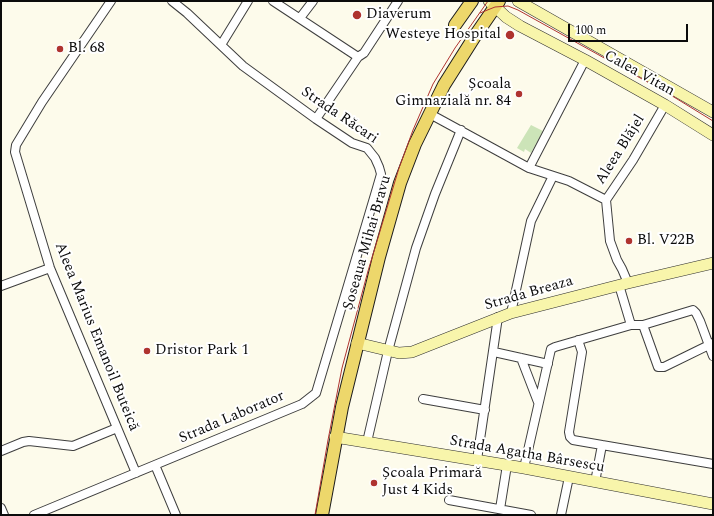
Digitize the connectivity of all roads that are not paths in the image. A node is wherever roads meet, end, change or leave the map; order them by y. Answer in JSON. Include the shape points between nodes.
{"nodes":[{"id":1,"x":111,"y":1,"type":"edge"},
{"id":2,"x":172,"y":1,"type":"edge"},
{"id":3,"x":248,"y":1,"type":"edge"},
{"id":4,"x":273,"y":1,"type":"edge"},
{"id":5,"x":313,"y":1,"type":"edge"},
{"id":6,"x":398,"y":1,"type":"edge"},
{"id":7,"x":461,"y":1,"type":"edge"},
{"id":8,"x":472,"y":1,"type":"edge"},
{"id":9,"x":518,"y":1,"type":"edge"},
{"id":10,"x":494,"y":3,"type":"edge"},
{"id":11,"x":300,"y":18,"type":"junction"},
{"id":12,"x":220,"y":45,"type":"junction"},
{"id":13,"x":358,"y":57,"type":"junction"},
{"id":14,"x":585,"y":60,"type":"junction"},
{"id":15,"x":664,"y":105,"type":"junction"},
{"id":16,"x":713,"y":112,"type":"edge"},
{"id":17,"x":430,"y":114,"type":"junction"},
{"id":18,"x":316,"y":119,"type":"junction"},
{"id":19,"x":461,"y":130,"type":"junction"},
{"id":20,"x":713,"y":135,"type":"edge"},
{"id":21,"x":528,"y":168,"type":"junction"},
{"id":22,"x":553,"y":176,"type":"junction"},
{"id":23,"x":606,"y":200,"type":"junction"},
{"id":24,"x":713,"y":263,"type":"edge"},
{"id":25,"x":50,"y":268,"type":"junction"},
{"id":26,"x":623,"y":284,"type":"junction"},
{"id":27,"x":1,"y":286,"type":"edge"},
{"id":28,"x":511,"y":313,"type":"junction"},
{"id":29,"x":498,"y":317,"type":"junction"},
{"id":30,"x":631,"y":325,"type":"junction"},
{"id":31,"x":643,"y":325,"type":"junction"},
{"id":32,"x":578,"y":340,"type":"junction"},
{"id":33,"x":357,"y":343,"type":"junction"},
{"id":34,"x":711,"y":343,"type":"edge"},
{"id":35,"x":388,"y":351,"type":"junction"},
{"id":36,"x":494,"y":352,"type":"junction"},
{"id":37,"x":713,"y":356,"type":"edge"},
{"id":38,"x":521,"y":358,"type":"junction"},
{"id":39,"x":548,"y":364,"type":"junction"},
{"id":40,"x":316,"y":393,"type":"joint"},
{"id":41,"x":423,"y":399,"type":"dead end"},
{"id":42,"x":539,"y":402,"type":"junction"},
{"id":43,"x":485,"y":410,"type":"junction"},
{"id":44,"x":117,"y":428,"type":"junction"},
{"id":45,"x":335,"y":437,"type":"junction"},
{"id":46,"x":367,"y":442,"type":"junction"},
{"id":47,"x":602,"y":445,"type":"junction"},
{"id":48,"x":1,"y":452,"type":"edge"},
{"id":49,"x":477,"y":460,"type":"junction"},
{"id":50,"x":713,"y":464,"type":"edge"},
{"id":51,"x":507,"y":465,"type":"junction"},
{"id":52,"x":155,"y":466,"type":"junction"},
{"id":53,"x":524,"y":468,"type":"junction"},
{"id":54,"x":136,"y":473,"type":"junction"},
{"id":55,"x":569,"y":477,"type":"junction"},
{"id":56,"x":595,"y":482,"type":"junction"},
{"id":57,"x":449,"y":500,"type":"dead end"},
{"id":58,"x":713,"y":504,"type":"edge"},
{"id":59,"x":1,"y":508,"type":"edge"},
{"id":60,"x":504,"y":512,"type":"edge"},
{"id":61,"x":4,"y":515,"type":"edge"},
{"id":62,"x":34,"y":515,"type":"edge"},
{"id":63,"x":176,"y":515,"type":"edge"},
{"id":64,"x":322,"y":515,"type":"edge"},
{"id":65,"x":531,"y":515,"type":"edge"},
{"id":66,"x":561,"y":515,"type":"edge"}],
"edges":[{"from":1,"to":25,"type":"street","name":"Aleea Marius Emanoil Buteică","via":[[16,145],[15,152]]},
{"from":2,"to":12,"type":"street","name":"Strada Răcari"},
{"from":3,"to":12,"type":"street"},
{"from":4,"to":11,"type":"street"},
{"from":5,"to":11,"type":"street"},
{"from":6,"to":13,"type":"street","via":[[364,53]]},
{"from":7,"to":8,"type":"main road","via":[[455,25]]},
{"from":9,"to":16,"type":"street","name":"Calea Vitan"},
{"from":10,"to":14,"type":"street","name":"Calea Vitan","via":[[506,17],[520,26]]},
{"from":10,"to":17,"type":"main road","name":"Șoseaua Mihai Bravu"},
{"from":11,"to":13,"type":"street"},
{"from":12,"to":18,"type":"street","name":"Strada Răcari","via":[[243,66]]},
{"from":13,"to":18,"type":"street"},
{"from":14,"to":15,"type":"street","name":"Calea Vitan"},
{"from":14,"to":21,"type":"street"},
{"from":15,"to":20,"type":"street","name":"Calea Vitan"},
{"from":15,"to":23,"type":"street","name":"Aleea Blăjel"},
{"from":17,"to":19,"type":"street","name":"Aleea Blăjel"},
{"from":17,"to":33,"type":"main road","name":"Șoseaua Mihai Bravu","via":[[400,183]]},
{"from":18,"to":40,"type":"street","name":"Strada Răcari","via":[[352,143],[367,148],[375,158],[381,174]]},
{"from":19,"to":21,"type":"street","name":"Aleea Blăjel"},
{"from":19,"to":35,"type":"street","via":[[425,220]]},
{"from":21,"to":22,"type":"street","name":"Aleea Blăjel"},
{"from":22,"to":23,"type":"street","name":"Aleea Blăjel","via":[[569,181]]},
{"from":22,"to":28,"type":"street","via":[[531,221]]},
{"from":23,"to":26,"type":"street","via":[[610,241],[622,269]]},
{"from":24,"to":26,"type":"street","name":"Strada Breaza"},
{"from":25,"to":27,"type":"street"},
{"from":25,"to":44,"type":"street","name":"Aleea Marius Emanoil Buteică"},
{"from":26,"to":28,"type":"street","name":"Strada Breaza"},
{"from":26,"to":30,"type":"street"},
{"from":28,"to":29,"type":"street","name":"Strada Breaza"},
{"from":29,"to":35,"type":"street","name":"Strada Breaza","via":[[412,352]]},
{"from":29,"to":36,"type":"street"},
{"from":30,"to":31,"type":"street"},
{"from":30,"to":32,"type":"street"},
{"from":31,"to":34,"type":"street","via":[[693,310]]},
{"from":31,"to":34,"type":"street","via":[[658,366],[664,367]]},
{"from":32,"to":39,"type":"street","via":[[551,349]]},
{"from":32,"to":47,"type":"street","via":[[582,352],[570,437],[573,440]]},
{"from":33,"to":35,"type":"street","name":"Strada Breaza"},
{"from":33,"to":45,"type":"main road","name":"Șoseaua Mihai Bravu"},
{"from":34,"to":37,"type":"street"},
{"from":35,"to":46,"type":"street"},
{"from":36,"to":38,"type":"street"},
{"from":36,"to":43,"type":"street"},
{"from":38,"to":39,"type":"street"},
{"from":38,"to":42,"type":"street"},
{"from":39,"to":42,"type":"street"},
{"from":40,"to":52,"type":"street","name":"Strada Laborator","via":[[302,404]]},
{"from":41,"to":43,"type":"street"},
{"from":42,"to":53,"type":"street"},
{"from":43,"to":49,"type":"street"},
{"from":44,"to":48,"type":"street","via":[[74,446],[29,441]]},
{"from":44,"to":54,"type":"street","name":"Aleea Marius Emanoil Buteică"},
{"from":45,"to":46,"type":"street","name":"Strada Agatha Bârsescu"},
{"from":45,"to":64,"type":"main road","name":"Șoseaua Mihai Bravu"},
{"from":46,"to":49,"type":"street","name":"Strada Agatha Bârsescu"},
{"from":47,"to":50,"type":"street"},
{"from":47,"to":56,"type":"street"},
{"from":49,"to":51,"type":"street","name":"Strada Agatha Bârsescu"},
{"from":51,"to":53,"type":"street","name":"Strada Agatha Bârsescu"},
{"from":51,"to":60,"type":"street"},
{"from":52,"to":54,"type":"street","name":"Strada Laborator"},
{"from":52,"to":63,"type":"street"},
{"from":53,"to":55,"type":"street","name":"Strada Agatha Bârsescu"},
{"from":54,"to":62,"type":"street","name":"Strada Laborator"},
{"from":55,"to":56,"type":"street","name":"Strada Agatha Bârsescu"},
{"from":55,"to":66,"type":"street"},
{"from":56,"to":58,"type":"street","name":"Strada Agatha Bârsescu"},
{"from":57,"to":60,"type":"street"},
{"from":59,"to":61,"type":"street"},
{"from":60,"to":65,"type":"street"}]}
